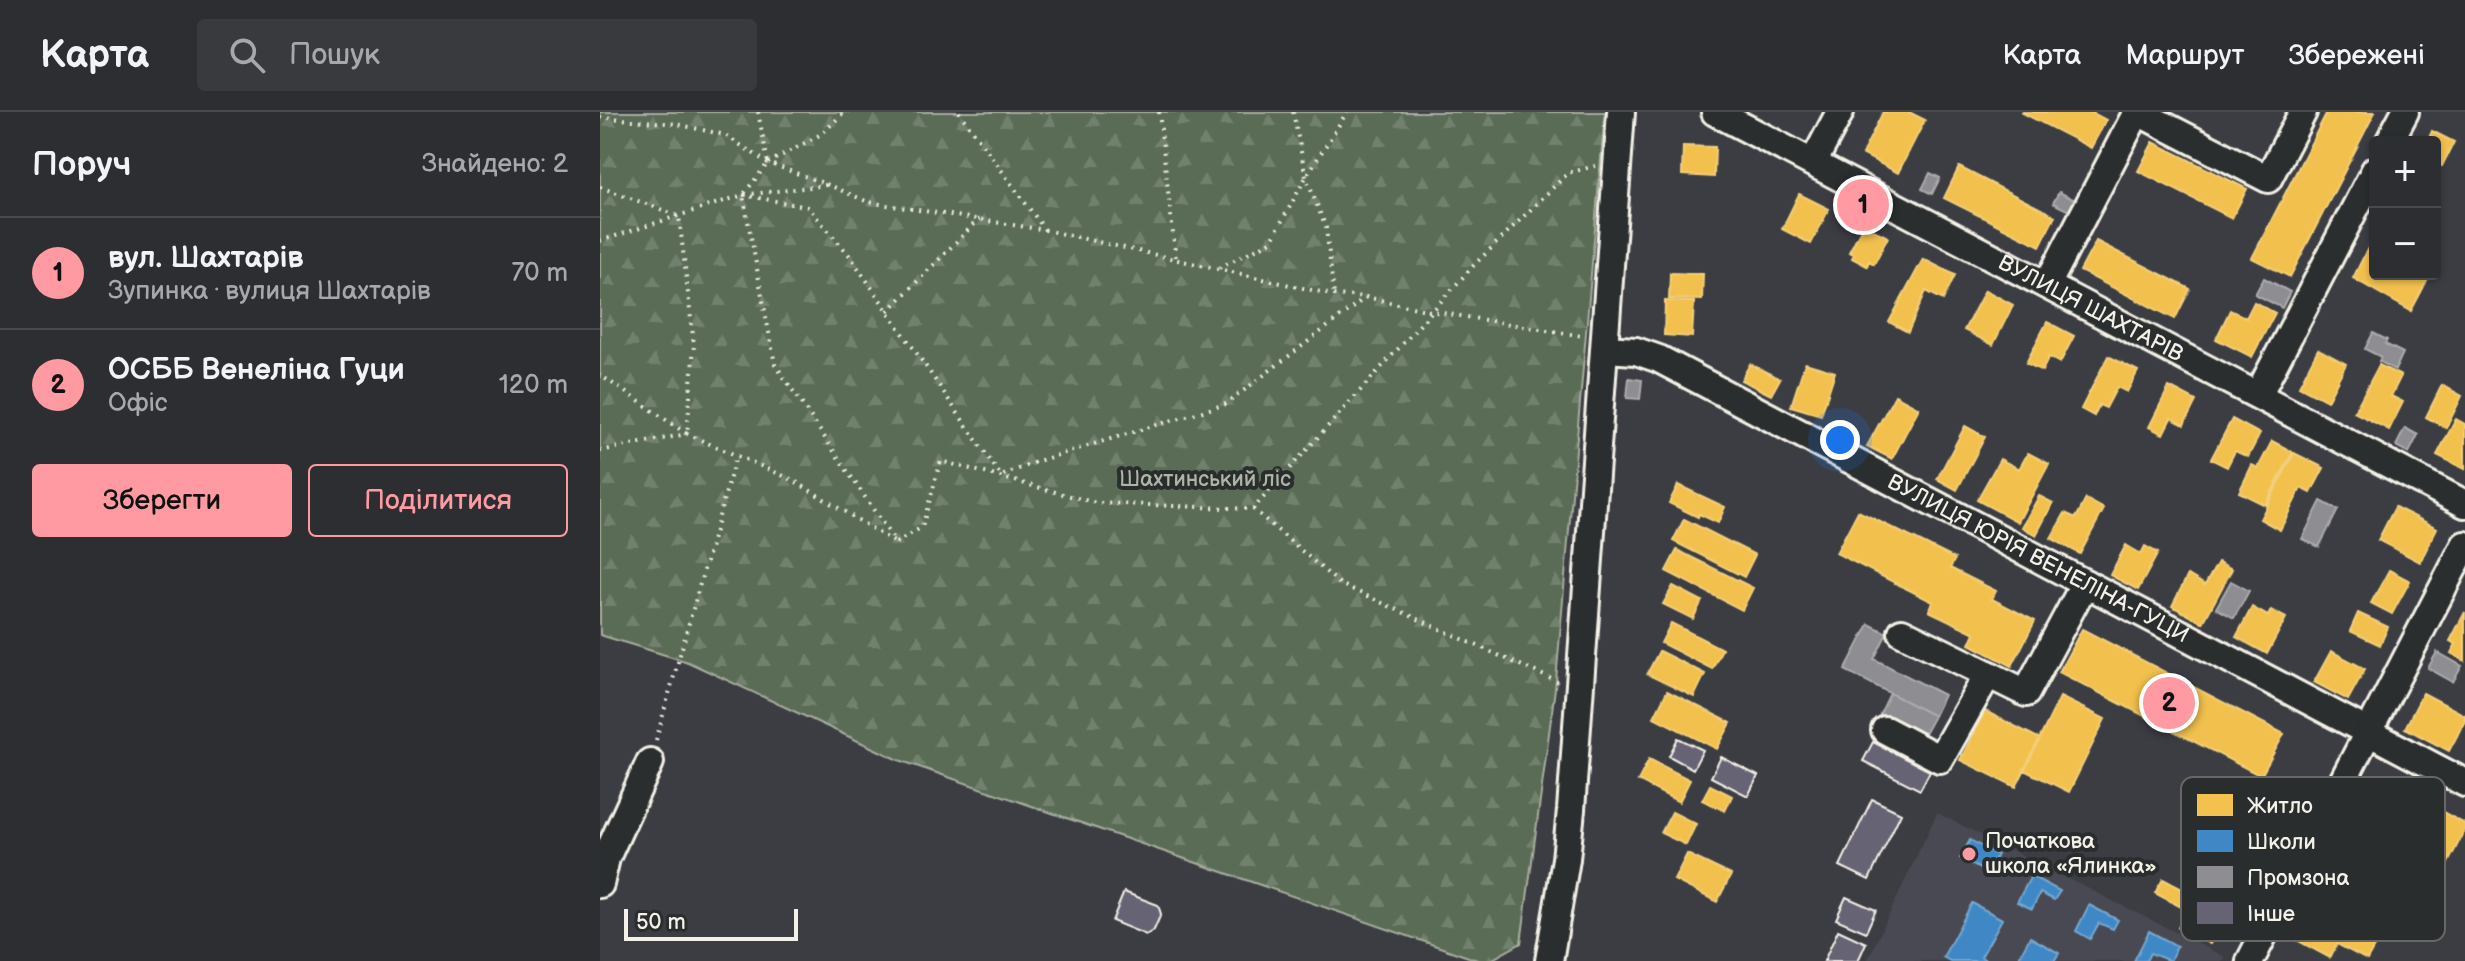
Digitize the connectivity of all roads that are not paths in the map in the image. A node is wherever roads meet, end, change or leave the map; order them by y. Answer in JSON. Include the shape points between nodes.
{"nodes":[{"id":1,"x":1621,"y":112,"type":"edge"},
{"id":2,"x":1715,"y":112,"type":"edge"},
{"id":3,"x":1840,"y":112,"type":"edge"},
{"id":4,"x":2138,"y":112,"type":"edge"},
{"id":5,"x":2303,"y":112,"type":"edge"},
{"id":6,"x":2405,"y":112,"type":"edge"},
{"id":7,"x":2392,"y":136,"type":"edge"},
{"id":8,"x":1813,"y":163,"type":"junction"},
{"id":9,"x":2369,"y":182,"type":"edge"},
{"id":10,"x":2047,"y":285,"type":"junction"},
{"id":11,"x":1594,"y":343,"type":"junction"},
{"id":12,"x":2258,"y":395,"type":"junction"},
{"id":13,"x":2465,"y":504,"type":"edge"},
{"id":14,"x":2465,"y":545,"type":"edge"},
{"id":15,"x":2085,"y":583,"type":"junction"},
{"id":16,"x":1902,"y":632,"type":"dead end"},
{"id":17,"x":1988,"y":674,"type":"junction"},
{"id":18,"x":1885,"y":730,"type":"dead end"},
{"id":19,"x":2368,"y":732,"type":"junction"},
{"id":20,"x":650,"y":762,"type":"road end"},
{"id":21,"x":2345,"y":777,"type":"edge"},
{"id":22,"x":2465,"y":783,"type":"edge"},
{"id":23,"x":600,"y":884,"type":"edge"},
{"id":24,"x":2260,"y":941,"type":"edge"},
{"id":25,"x":1549,"y":961,"type":"edge"},
{"id":26,"x":2250,"y":961,"type":"edge"}],
"edges":[{"from":1,"to":11,"type":"street"},
{"from":2,"to":8,"type":"street","name":"ВУЛИЦЯ ШАХТАРІВ"},
{"from":3,"to":8,"type":"street"},
{"from":4,"to":5,"type":"street","via":[[2268,179]]},
{"from":4,"to":10,"type":"street"},
{"from":6,"to":7,"type":"street"},
{"from":8,"to":10,"type":"street","name":"ВУЛИЦЯ ШАХТАРІВ"},
{"from":9,"to":12,"type":"street"},
{"from":10,"to":12,"type":"street","name":"ВУЛИЦЯ ШАХТАРІВ"},
{"from":11,"to":15,"type":"street","name":"ВУЛИЦЯ ЮРІЯ ВЕНЕЛІНА-ГУЦИ","via":[[1659,359]]},
{"from":11,"to":25,"type":"street","via":[[1580,692],[1566,859]]},
{"from":12,"to":13,"type":"street","name":"ВУЛИЦЯ ШАХТАРІВ"},
{"from":14,"to":19,"type":"street"},
{"from":15,"to":17,"type":"street","via":[[2026,693]]},
{"from":15,"to":19,"type":"street","name":"ВУЛИЦЯ ЮРІЯ ВЕНЕЛІНА-ГУЦИ"},
{"from":16,"to":17,"type":"street"},
{"from":17,"to":18,"type":"street","via":[[1940,759]]},
{"from":19,"to":21,"type":"street"},
{"from":19,"to":22,"type":"street","name":"ВУЛИЦЯ ЮРІЯ ВЕНЕЛІНА-ГУЦИ"},
{"from":20,"to":23,"type":"street","via":[[606,858]]},
{"from":24,"to":26,"type":"street"}]}
